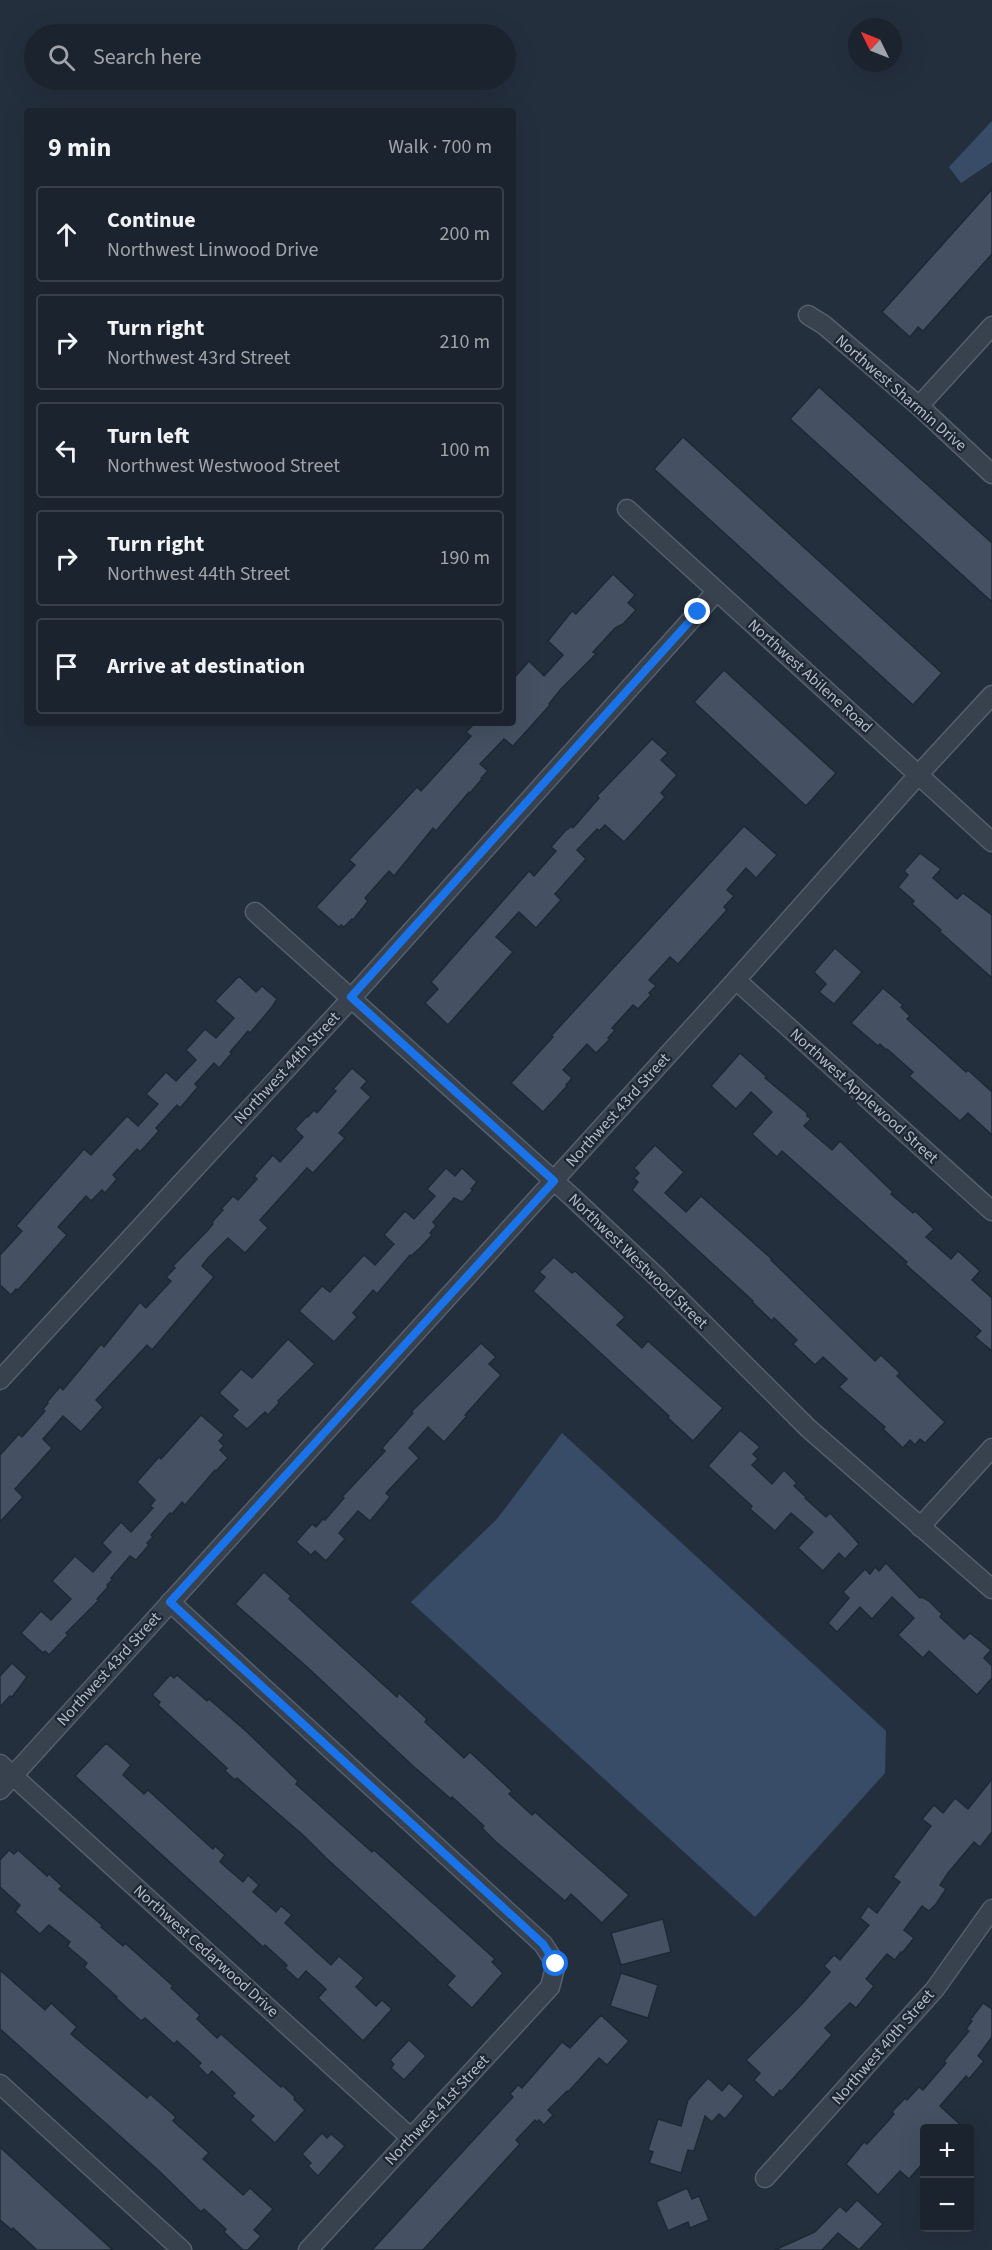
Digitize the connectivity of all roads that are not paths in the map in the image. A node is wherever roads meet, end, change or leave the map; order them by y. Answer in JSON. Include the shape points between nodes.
{"nodes":[{"id":1,"x":808,"y":315,"type":"dead end"},
{"id":2,"x":992,"y":326,"type":"edge"},
{"id":3,"x":919,"y":406,"type":"junction"},
{"id":4,"x":992,"y":474,"type":"edge"},
{"id":5,"x":627,"y":509,"type":"dead end"},
{"id":6,"x":716,"y":592,"type":"junction"},
{"id":7,"x":992,"y":695,"type":"edge"},
{"id":8,"x":918,"y":774,"type":"junction"},
{"id":9,"x":992,"y":842,"type":"edge"},
{"id":10,"x":255,"y":912,"type":"dead end"},
{"id":11,"x":736,"y":980,"type":"junction"},
{"id":12,"x":351,"y":997,"type":"junction"},
{"id":13,"x":554,"y":1181,"type":"junction"},
{"id":14,"x":992,"y":1211,"type":"edge"},
{"id":15,"x":0,"y":1380,"type":"edge"},
{"id":16,"x":992,"y":1448,"type":"edge"},
{"id":17,"x":920,"y":1527,"type":"junction"},
{"id":18,"x":992,"y":1589,"type":"edge"},
{"id":19,"x":170,"y":1602,"type":"junction"},
{"id":20,"x":6,"y":1770,"type":"edge"},
{"id":21,"x":0,"y":1790,"type":"edge"},
{"id":22,"x":992,"y":1909,"type":"edge"},
{"id":23,"x":0,"y":2084,"type":"edge"},
{"id":24,"x":411,"y":2138,"type":"junction"},
{"id":25,"x":765,"y":2178,"type":"dead end"},
{"id":26,"x":182,"y":2250,"type":"edge"},
{"id":27,"x":308,"y":2250,"type":"edge"}],
"edges":[{"from":1,"to":3,"type":"street","name":"Northwest Sharmin Drive"},
{"from":2,"to":3,"type":"street"},
{"from":3,"to":4,"type":"street","name":"Northwest Sharmin Drive"},
{"from":5,"to":6,"type":"street","name":"Northwest Abilene Road"},
{"from":6,"to":8,"type":"street","name":"Northwest Abilene Road"},
{"from":6,"to":12,"type":"street","name":"Northwest 44th Street"},
{"from":7,"to":8,"type":"street","name":"Northwest 43rd Street"},
{"from":8,"to":9,"type":"street","name":"Northwest Abilene Road"},
{"from":8,"to":11,"type":"street","name":"Northwest 43rd Street"},
{"from":10,"to":12,"type":"street","name":"Northwest Westwood Street"},
{"from":11,"to":13,"type":"street","name":"Northwest 43rd Street"},
{"from":11,"to":14,"type":"street","name":"Northwest Applewood Street"},
{"from":12,"to":13,"type":"street","name":"Northwest Westwood Street"},
{"from":12,"to":15,"type":"street","name":"Northwest 44th Street"},
{"from":13,"to":17,"type":"street","name":"Northwest Westwood Street","via":[[808,1428]]},
{"from":13,"to":19,"type":"street","name":"Northwest 43rd Street"},
{"from":16,"to":17,"type":"street"},
{"from":17,"to":18,"type":"street","name":"Northwest Westwood Street"},
{"from":19,"to":20,"type":"street","name":"Northwest 43rd Street"},
{"from":19,"to":24,"type":"street","name":"Northwest 41st Street","via":[[543,1944],[556,1964],[550,1987]]},
{"from":20,"to":21,"type":"street","name":"Northwest 43rd Street"},
{"from":20,"to":24,"type":"street","name":"Northwest Cedarwood Drive"},
{"from":22,"to":25,"type":"street","name":"Northwest 40th Street","via":[[934,1989]]},
{"from":23,"to":26,"type":"street"},
{"from":24,"to":27,"type":"street","name":"Northwest 41st Street"}]}
